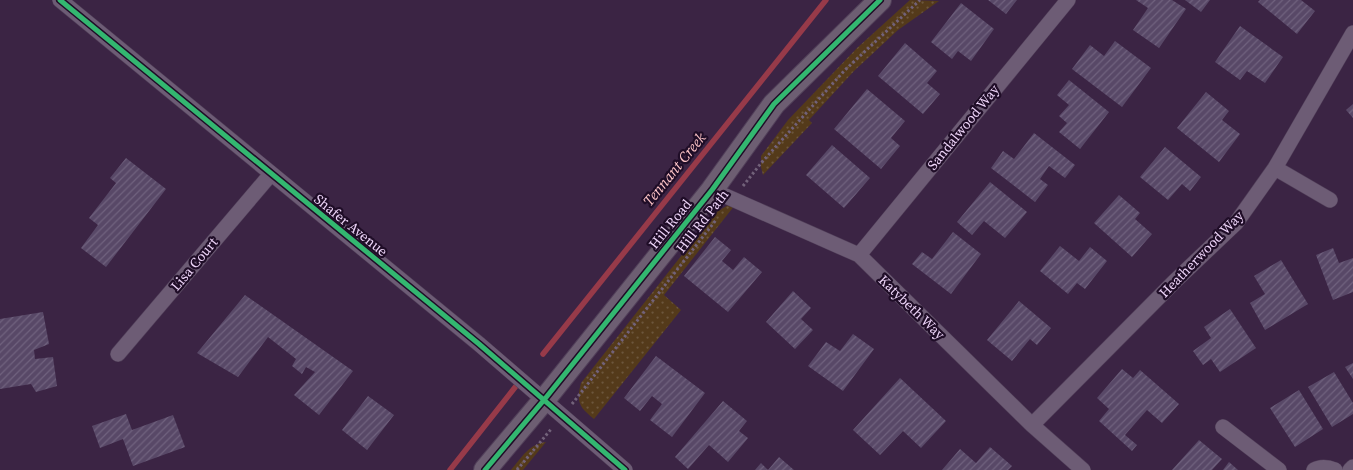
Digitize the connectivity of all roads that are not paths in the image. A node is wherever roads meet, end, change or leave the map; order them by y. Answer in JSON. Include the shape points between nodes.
{"nodes":[{"id":1,"x":60,"y":0,"type":"edge"},
{"id":2,"x":880,"y":0,"type":"edge"},
{"id":3,"x":1068,"y":0,"type":"edge"},
{"id":4,"x":1353,"y":33,"type":"edge"},
{"id":5,"x":1275,"y":168,"type":"junction"},
{"id":6,"x":271,"y":174,"type":"junction"},
{"id":7,"x":712,"y":190,"type":"junction"},
{"id":8,"x":1330,"y":200,"type":"dead end"},
{"id":9,"x":859,"y":255,"type":"junction"},
{"id":10,"x":118,"y":354,"type":"dead end"},
{"id":11,"x":544,"y":400,"type":"junction"},
{"id":12,"x":1032,"y":425,"type":"junction"},
{"id":13,"x":1222,"y":427,"type":"dead end"},
{"id":14,"x":1353,"y":467,"type":"edge"},
{"id":15,"x":485,"y":470,"type":"edge"},
{"id":16,"x":625,"y":470,"type":"edge"},
{"id":17,"x":1083,"y":470,"type":"edge"},
{"id":18,"x":1278,"y":470,"type":"edge"},
{"id":19,"x":1314,"y":470,"type":"edge"},
{"id":20,"x":1335,"y":470,"type":"edge"},
{"id":21,"x":1350,"y":470,"type":"edge"}],
"edges":[{"from":1,"to":6,"type":"street","name":"Shafer Avenue"},
{"from":2,"to":7,"type":"main road","name":"Hill Road","via":[[774,104]]},
{"from":3,"to":9,"type":"street","name":"Sandalwood Way"},
{"from":4,"to":5,"type":"street","name":"Heatherwood Way"},
{"from":5,"to":8,"type":"street"},
{"from":5,"to":12,"type":"street","name":"Heatherwood Way","via":[[1236,222]]},
{"from":6,"to":10,"type":"street","name":"Lisa Court"},
{"from":6,"to":11,"type":"street","name":"Shafer Avenue"},
{"from":7,"to":9,"type":"street","name":"Katybeth Way"},
{"from":7,"to":11,"type":"main road","name":"Hill Road"},
{"from":9,"to":12,"type":"street","name":"Katybeth Way"},
{"from":11,"to":15,"type":"main road","name":"Hill Road"},
{"from":11,"to":16,"type":"street","name":"Shafer Avenue"},
{"from":12,"to":17,"type":"street","name":"Katybeth Way"},
{"from":13,"to":18,"type":"street"},
{"from":14,"to":21,"type":"street"},
{"from":19,"to":20,"type":"street","via":[[1327,467]]}]}
